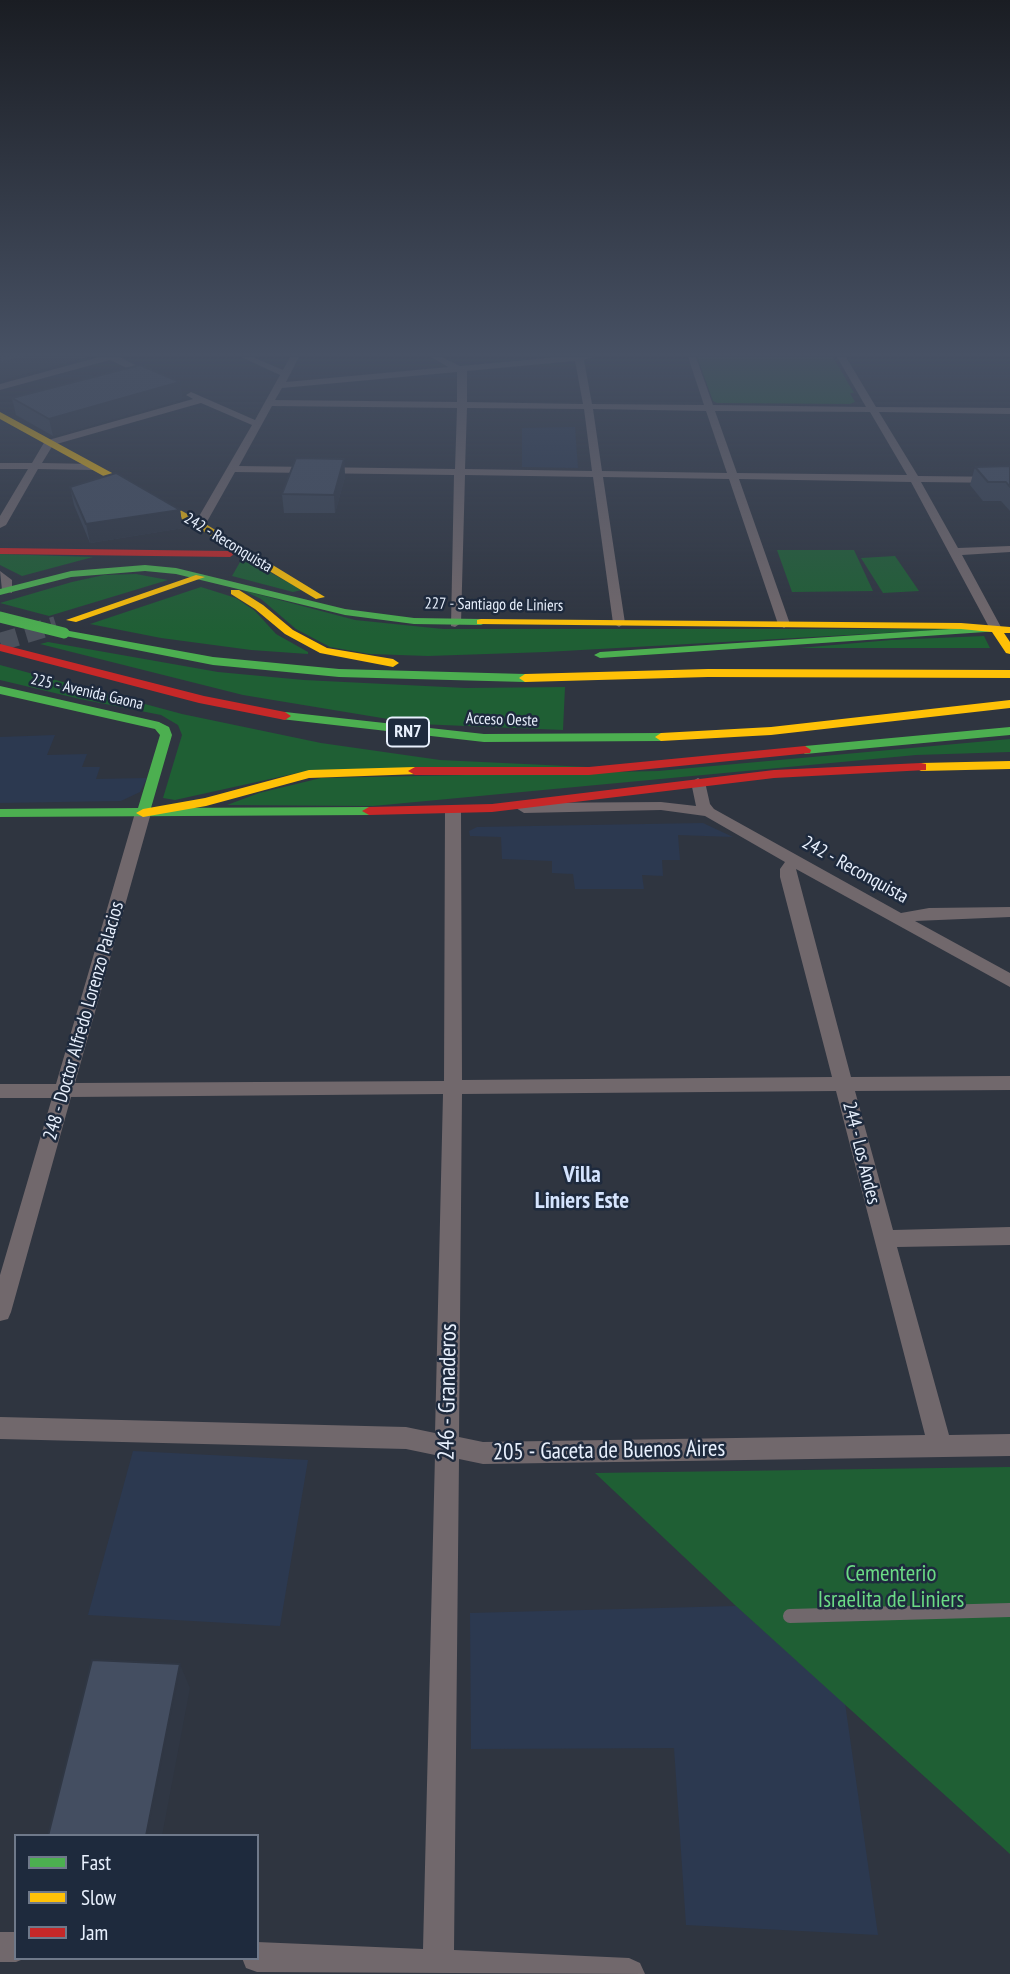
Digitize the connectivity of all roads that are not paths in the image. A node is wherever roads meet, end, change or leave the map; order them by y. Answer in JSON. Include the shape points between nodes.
{"nodes":[{"id":1,"x":45,"y":449,"type":"edge"},
{"id":2,"x":60,"y":449,"type":"edge"},
{"id":3,"x":243,"y":449,"type":"edge"},
{"id":4,"x":461,"y":449,"type":"edge"},
{"id":5,"x":593,"y":449,"type":"edge"},
{"id":6,"x":722,"y":449,"type":"edge"},
{"id":7,"x":897,"y":449,"type":"edge"},
{"id":8,"x":0,"y":466,"type":"edge"},
{"id":9,"x":35,"y":467,"type":"junction"},
{"id":10,"x":93,"y":467,"type":"junction"},
{"id":11,"x":232,"y":469,"type":"junction"},
{"id":12,"x":461,"y":473,"type":"junction"},
{"id":13,"x":597,"y":475,"type":"junction"},
{"id":14,"x":731,"y":477,"type":"junction"},
{"id":15,"x":914,"y":478,"type":"junction"},
{"id":16,"x":1010,"y":480,"type":"edge"},
{"id":17,"x":0,"y":525,"type":"edge"},
{"id":18,"x":200,"y":525,"type":"junction"},
{"id":19,"x":1010,"y":550,"type":"edge"},
{"id":20,"x":0,"y":551,"type":"edge"},
{"id":21,"x":94,"y":552,"type":"junction"},
{"id":22,"x":234,"y":552,"type":"junction"},
{"id":23,"x":955,"y":552,"type":"junction"},
{"id":24,"x":176,"y":570,"type":"junction"},
{"id":25,"x":0,"y":575,"type":"edge"},
{"id":26,"x":209,"y":578,"type":"junction"},
{"id":27,"x":4,"y":591,"type":"edge"},
{"id":28,"x":345,"y":612,"type":"junction"},
{"id":29,"x":0,"y":617,"type":"edge"},
{"id":30,"x":456,"y":623,"type":"junction"},
{"id":31,"x":619,"y":623,"type":"junction"},
{"id":32,"x":784,"y":624,"type":"junction"},
{"id":33,"x":68,"y":626,"type":"junction"},
{"id":34,"x":1003,"y":629,"type":"edge"},
{"id":35,"x":103,"y":641,"type":"junction"},
{"id":36,"x":0,"y":647,"type":"edge"},
{"id":37,"x":1010,"y":653,"type":"edge"},
{"id":38,"x":872,"y":654,"type":"dead end"},
{"id":39,"x":991,"y":654,"type":"dead end"},
{"id":40,"x":488,"y":660,"type":"dead end"},
{"id":41,"x":51,"y":662,"type":"junction"},
{"id":42,"x":393,"y":663,"type":"junction"},
{"id":43,"x":1010,"y":674,"type":"edge"},
{"id":44,"x":0,"y":690,"type":"edge"},
{"id":45,"x":1010,"y":704,"type":"edge"},
{"id":46,"x":165,"y":730,"type":"joint"},
{"id":47,"x":1010,"y":731,"type":"edge"},
{"id":48,"x":309,"y":735,"type":"dead end"},
{"id":49,"x":441,"y":755,"type":"dead end"},
{"id":50,"x":733,"y":758,"type":"junction"},
{"id":51,"x":1010,"y":765,"type":"edge"},
{"id":52,"x":698,"y":782,"type":"junction"},
{"id":53,"x":492,"y":808,"type":"junction"},
{"id":54,"x":453,"y":810,"type":"junction"},
{"id":55,"x":709,"y":812,"type":"junction"},
{"id":56,"x":0,"y":813,"type":"edge"},
{"id":57,"x":143,"y":813,"type":"junction"},
{"id":58,"x":794,"y":861,"type":"junction"},
{"id":59,"x":1010,"y":912,"type":"edge"},
{"id":60,"x":900,"y":918,"type":"junction"},
{"id":61,"x":1010,"y":981,"type":"edge"},
{"id":62,"x":1010,"y":1083,"type":"edge"},
{"id":63,"x":844,"y":1085,"type":"junction"},
{"id":64,"x":453,"y":1087,"type":"junction"},
{"id":65,"x":0,"y":1091,"type":"edge"},
{"id":66,"x":64,"y":1091,"type":"junction"},
{"id":67,"x":1010,"y":1236,"type":"edge"},
{"id":68,"x":883,"y":1239,"type":"junction"},
{"id":69,"x":0,"y":1312,"type":"edge"},
{"id":70,"x":0,"y":1428,"type":"edge"},
{"id":71,"x":1010,"y":1445,"type":"edge"},
{"id":72,"x":447,"y":1446,"type":"junction"},
{"id":73,"x":940,"y":1447,"type":"junction"},
{"id":74,"x":1010,"y":1610,"type":"edge"},
{"id":75,"x":790,"y":1616,"type":"dead end"},
{"id":76,"x":259,"y":1957,"type":"edge"},
{"id":77,"x":438,"y":1969,"type":"edge"},
{"id":78,"x":629,"y":1974,"type":"edge"}],
"edges":[{"from":1,"to":9,"type":"street"},
{"from":2,"to":10,"type":"main road","name":"242 - Reconquista"},
{"from":3,"to":11,"type":"street"},
{"from":4,"to":12,"type":"street"},
{"from":5,"to":13,"type":"street"},
{"from":6,"to":14,"type":"street"},
{"from":7,"to":15,"type":"street"},
{"from":8,"to":9,"type":"street"},
{"from":9,"to":10,"type":"street"},
{"from":9,"to":17,"type":"street"},
{"from":10,"to":18,"type":"main road","name":"242 - Reconquista"},
{"from":11,"to":12,"type":"street"},
{"from":11,"to":18,"type":"street"},
{"from":12,"to":13,"type":"street"},
{"from":12,"to":30,"type":"street"},
{"from":13,"to":14,"type":"street"},
{"from":13,"to":31,"type":"street"},
{"from":14,"to":15,"type":"street"},
{"from":14,"to":32,"type":"street"},
{"from":15,"to":16,"type":"street"},
{"from":15,"to":23,"type":"street"},
{"from":18,"to":22,"type":"main road","name":"242 - Reconquista"},
{"from":19,"to":23,"type":"street"},
{"from":20,"to":21,"type":"main road"},
{"from":21,"to":22,"type":"main road"},
{"from":21,"to":24,"type":"main road"},
{"from":22,"to":26,"type":"main road"},
{"from":22,"to":28,"type":"main road","name":"242 - Reconquista"},
{"from":23,"to":34,"type":"street"},
{"from":24,"to":26,"type":"main road","name":"227 - Santiago de Liniers"},
{"from":24,"to":27,"type":"main road","name":"227 - Santiago de Liniers","via":[[97,570]]},
{"from":25,"to":27,"type":"street","via":[[6,580]]},
{"from":26,"to":28,"type":"main road","name":"227 - Santiago de Liniers"},
{"from":26,"to":33,"type":"main road"},
{"from":26,"to":42,"type":"main road","via":[[310,645],[342,656]]},
{"from":28,"to":30,"type":"main road","name":"227 - Santiago de Liniers"},
{"from":29,"to":33,"type":"main road","bridge":true},
{"from":30,"to":31,"type":"main road","name":"227 - Santiago de Liniers"},
{"from":31,"to":32,"type":"main road","name":"227 - Santiago de Liniers"},
{"from":32,"to":34,"type":"main road","name":"227 - Santiago de Liniers"},
{"from":33,"to":35,"type":"main road"},
{"from":34,"to":37,"type":"main road"},
{"from":34,"to":38,"type":"main road","via":[[583,657]]},
{"from":35,"to":42,"type":"main road","via":[[291,659]]},
{"from":35,"to":43,"type":"main road","via":[[213,661],[339,673],[535,678],[708,673]]},
{"from":36,"to":41,"type":"main road","name":"Acceso Oeste","number":"RN7"},
{"from":37,"to":39,"type":"main road"},
{"from":40,"to":42,"type":"main road"},
{"from":41,"to":45,"type":"main road","name":"Acceso Oeste","number":"RN7","via":[[271,713],[484,738],[615,739],[771,731]]},
{"from":41,"to":48,"type":"main road","via":[[80,677],[192,711]]},
{"from":44,"to":46,"type":"main road","name":"225 - Avenida Gaona"},
{"from":46,"to":57,"type":"main road","name":"248 - Doctor Alfredo Lorenzo Palacios"},
{"from":47,"to":50,"type":"main road"},
{"from":49,"to":50,"type":"main road","via":[[585,761]]},
{"from":50,"to":57,"type":"main road","via":[[589,771],[341,771]]},
{"from":51,"to":52,"type":"main road","via":[[852,769]]},
{"from":52,"to":53,"type":"main road"},
{"from":52,"to":55,"type":"street"},
{"from":53,"to":54,"type":"main road"},
{"from":53,"to":55,"type":"street","via":[[661,806]]},
{"from":54,"to":57,"type":"main road"},
{"from":54,"to":64,"type":"street","name":"246 - Granaderos"},
{"from":55,"to":58,"type":"street","name":"242 - Reconquista"},
{"from":56,"to":57,"type":"main road"},
{"from":57,"to":66,"type":"street","name":"248 - Doctor Alfredo Lorenzo Palacios"},
{"from":58,"to":60,"type":"street","name":"242 - Reconquista"},
{"from":58,"to":63,"type":"street","name":"244 - Los Andes","via":[[788,877]]},
{"from":59,"to":60,"type":"street"},
{"from":60,"to":61,"type":"street","name":"242 - Reconquista"},
{"from":62,"to":63,"type":"street"},
{"from":63,"to":64,"type":"street"},
{"from":63,"to":68,"type":"street","name":"244 - Los Andes"},
{"from":64,"to":66,"type":"street"},
{"from":64,"to":72,"type":"street","name":"246 - Granaderos"},
{"from":65,"to":66,"type":"street"},
{"from":66,"to":69,"type":"street","name":"248 - Doctor Alfredo Lorenzo Palacios"},
{"from":67,"to":68,"type":"street"},
{"from":68,"to":73,"type":"street","name":"244 - Los Andes"},
{"from":70,"to":72,"type":"street","name":"205 - Gaceta de Buenos Aires","via":[[406,1438]]},
{"from":71,"to":73,"type":"street","name":"205 - Gaceta de Buenos Aires"},
{"from":72,"to":73,"type":"street","name":"205 - Gaceta de Buenos Aires","via":[[483,1453]]},
{"from":72,"to":77,"type":"street","name":"246 - Granaderos"},
{"from":74,"to":75,"type":"lane"},
{"from":76,"to":77,"type":"street"},
{"from":77,"to":78,"type":"street"}]}
